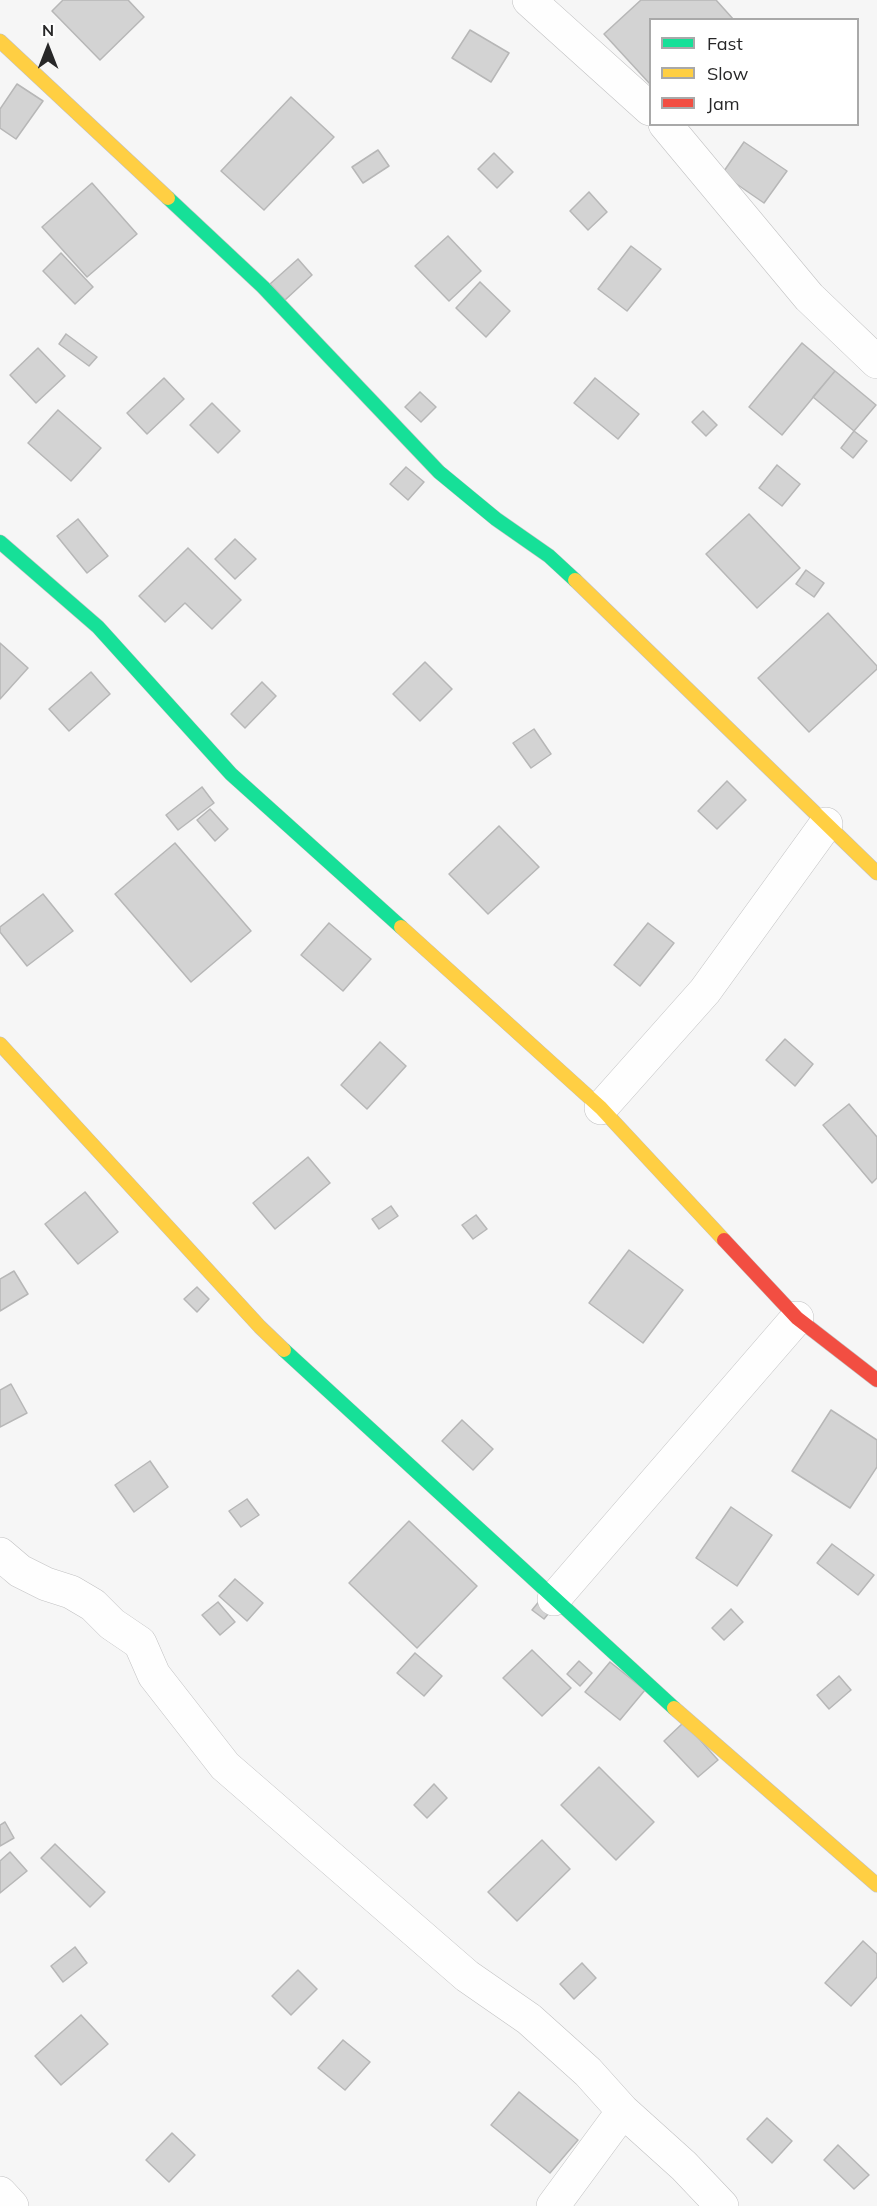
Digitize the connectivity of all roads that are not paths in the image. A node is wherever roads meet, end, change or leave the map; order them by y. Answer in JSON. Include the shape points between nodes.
{"nodes":[{"id":1,"x":529,"y":0,"type":"edge"},
{"id":2,"x":0,"y":41,"type":"edge"},
{"id":3,"x":649,"y":107,"type":"edge"},
{"id":4,"x":667,"y":126,"type":"edge"},
{"id":5,"x":877,"y":362,"type":"edge"},
{"id":6,"x":0,"y":542,"type":"edge"},
{"id":7,"x":826,"y":824,"type":"junction"},
{"id":8,"x":877,"y":873,"type":"edge"},
{"id":9,"x":0,"y":1044,"type":"edge"},
{"id":10,"x":601,"y":1108,"type":"junction"},
{"id":11,"x":797,"y":1318,"type":"junction"},
{"id":12,"x":877,"y":1380,"type":"edge"},
{"id":13,"x":0,"y":1554,"type":"edge"},
{"id":14,"x":554,"y":1599,"type":"junction"},
{"id":15,"x":877,"y":1885,"type":"edge"},
{"id":16,"x":623,"y":2110,"type":"junction"},
{"id":17,"x":0,"y":2193,"type":"edge"},
{"id":18,"x":12,"y":2206,"type":"edge"},
{"id":19,"x":553,"y":2206,"type":"edge"},
{"id":20,"x":722,"y":2206,"type":"edge"}],
"edges":[{"from":1,"to":3,"type":"street"},
{"from":2,"to":7,"type":"street","via":[[263,287],[439,472],[557,564]]},
{"from":4,"to":5,"type":"street","via":[[809,297]]},
{"from":6,"to":10,"type":"street","via":[[98,627],[231,774]]},
{"from":7,"to":8,"type":"street"},
{"from":7,"to":10,"type":"street","via":[[705,991]]},
{"from":9,"to":14,"type":"street","via":[[260,1327]]},
{"from":10,"to":11,"type":"street"},
{"from":11,"to":12,"type":"street"},
{"from":11,"to":14,"type":"street"},
{"from":13,"to":16,"type":"street","via":[[20,1571],[93,1605],[140,1643],[154,1675],[225,1766],[467,1976],[529,2019]]},
{"from":14,"to":15,"type":"street"},
{"from":16,"to":19,"type":"street"},
{"from":16,"to":20,"type":"street"},
{"from":17,"to":18,"type":"street"}]}
